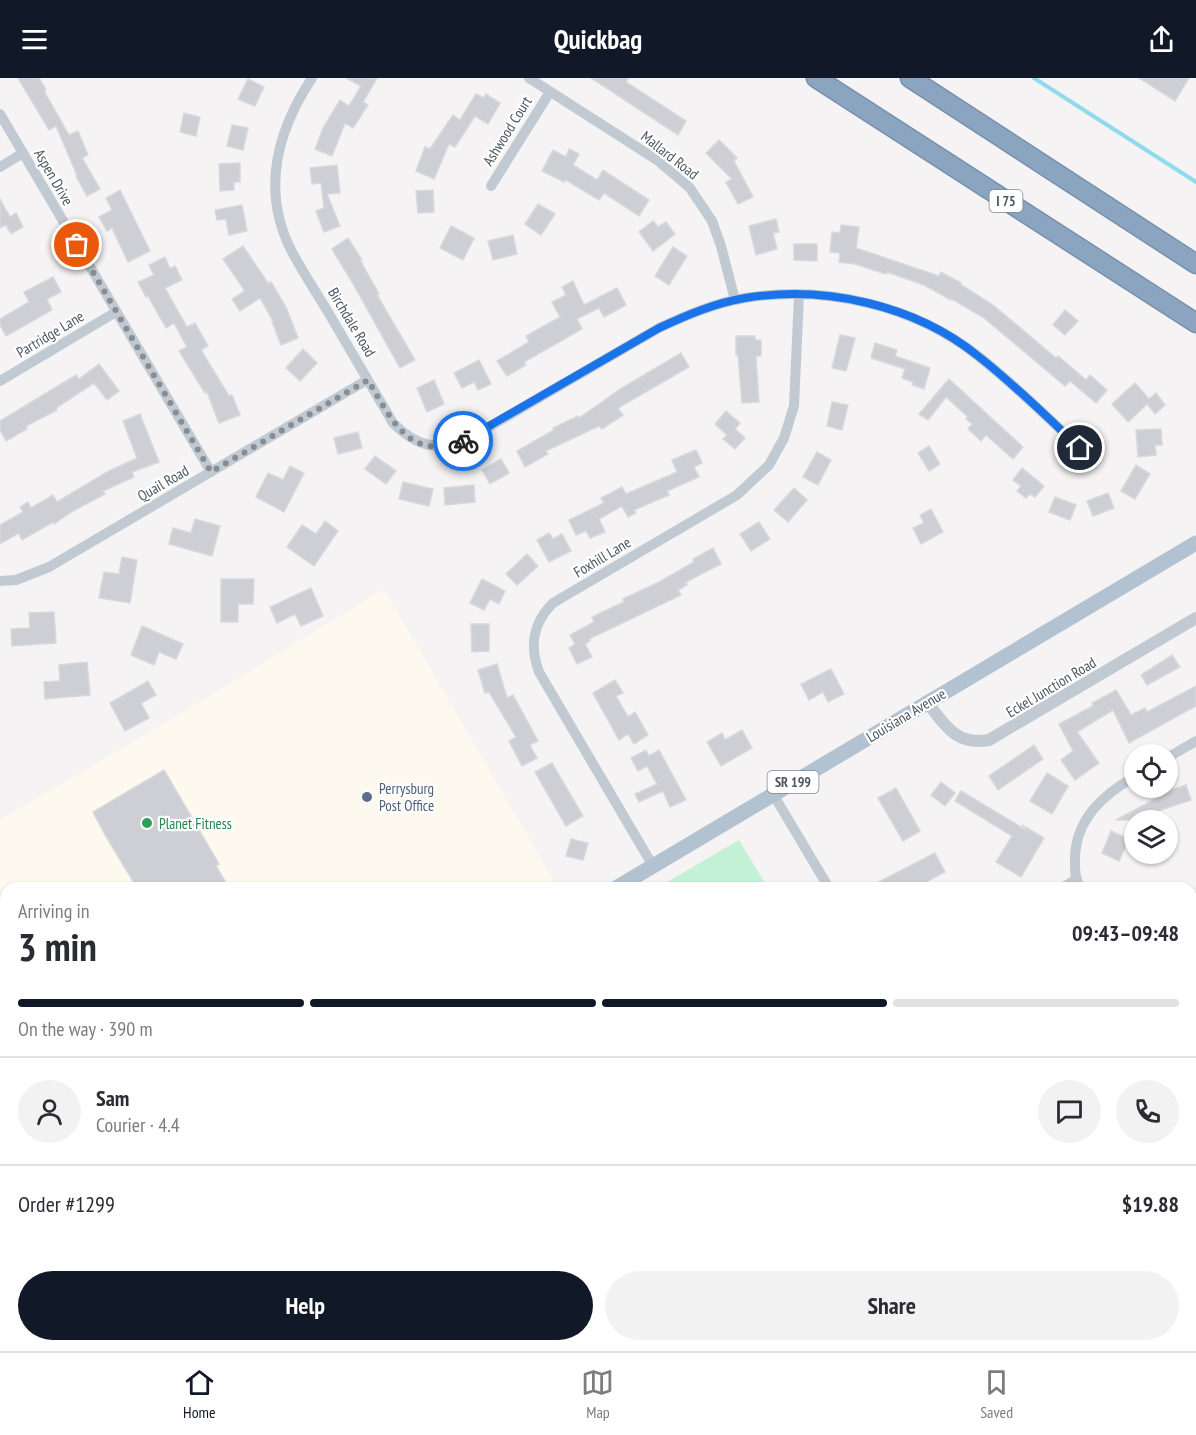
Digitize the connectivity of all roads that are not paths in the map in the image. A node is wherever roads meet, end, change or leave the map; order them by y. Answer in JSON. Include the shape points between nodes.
{"nodes":[{"id":1,"x":312,"y":78,"type":"edge"},
{"id":2,"x":529,"y":78,"type":"edge"},
{"id":3,"x":816,"y":78,"type":"edge"},
{"id":4,"x":910,"y":78,"type":"edge"},
{"id":5,"x":550,"y":92,"type":"junction"},
{"id":6,"x":0,"y":114,"type":"edge"},
{"id":7,"x":23,"y":153,"type":"junction"},
{"id":8,"x":0,"y":167,"type":"edge"},
{"id":9,"x":491,"y":186,"type":"dead end"},
{"id":10,"x":1196,"y":264,"type":"edge"},
{"id":11,"x":799,"y":295,"type":"junction"},
{"id":12,"x":735,"y":300,"type":"junction"},
{"id":13,"x":116,"y":312,"type":"junction"},
{"id":14,"x":1196,"y":323,"type":"edge"},
{"id":15,"x":368,"y":380,"type":"junction"},
{"id":16,"x":0,"y":381,"type":"edge"},
{"id":17,"x":1080,"y":448,"type":"dead end"},
{"id":18,"x":211,"y":472,"type":"junction"},
{"id":19,"x":1196,"y":543,"type":"edge"},
{"id":20,"x":0,"y":580,"type":"edge"},
{"id":21,"x":1196,"y":618,"type":"edge"},
{"id":22,"x":927,"y":702,"type":"junction"},
{"id":23,"x":1196,"y":741,"type":"edge"},
{"id":24,"x":1178,"y":752,"type":"edge"},
{"id":25,"x":1124,"y":784,"type":"edge"},
{"id":26,"x":773,"y":794,"type":"junction"},
{"id":27,"x":653,"y":866,"type":"junction"},
{"id":28,"x":626,"y":882,"type":"edge"},
{"id":29,"x":825,"y":882,"type":"edge"},
{"id":30,"x":1078,"y":882,"type":"edge"}],
"edges":[{"from":1,"to":15,"type":"street","name":"Birchdale Road","via":[[291,113],[278,150],[278,212],[291,249]]},
{"from":2,"to":5,"type":"street","name":"Mallard Road"},
{"from":3,"to":14,"type":"highway","number":"I 75"},
{"from":4,"to":10,"type":"highway"},
{"from":5,"to":9,"type":"street","name":"Ashwood Court"},
{"from":5,"to":12,"type":"street","name":"Mallard Road","via":[[657,160],[690,188],[712,221]]},
{"from":6,"to":7,"type":"street","name":"Aspen Drive"},
{"from":7,"to":8,"type":"street"},
{"from":7,"to":13,"type":"street","name":"Aspen Drive"},
{"from":11,"to":12,"type":"street","name":"Birchdale Road"},
{"from":11,"to":17,"type":"street","name":"Birchdale Road","via":[[878,305],[952,338],[978,355]]},
{"from":11,"to":27,"type":"street","name":"Foxhill Lane","via":[[794,406],[784,438],[769,465],[737,495],[553,603],[533,636],[538,672]]},
{"from":12,"to":15,"type":"street","name":"Birchdale Road","via":[[659,328],[470,438],[450,445],[428,446],[407,437],[393,423]]},
{"from":13,"to":16,"type":"street","name":"Partridge Lane"},
{"from":13,"to":18,"type":"street","name":"Aspen Drive"},
{"from":15,"to":18,"type":"street","name":"Quail Road"},
{"from":18,"to":20,"type":"street","name":"Quail Road","via":[[49,567],[16,580]]},
{"from":19,"to":22,"type":"main road","name":"Louisiana Avenue","number":"SR 199"},
{"from":21,"to":22,"type":"street","name":"Eckel Junction Road","via":[[989,740],[960,738]]},
{"from":22,"to":26,"type":"main road","name":"Louisiana Avenue","number":"SR 199"},
{"from":23,"to":24,"type":"street"},
{"from":25,"to":30,"type":"street","via":[[1100,801],[1084,822],[1076,847]]},
{"from":26,"to":27,"type":"main road","name":"Louisiana Avenue","number":"SR 199"},
{"from":26,"to":29,"type":"street"},
{"from":27,"to":28,"type":"main road","name":"Louisiana Avenue","number":"SR 199"}]}
